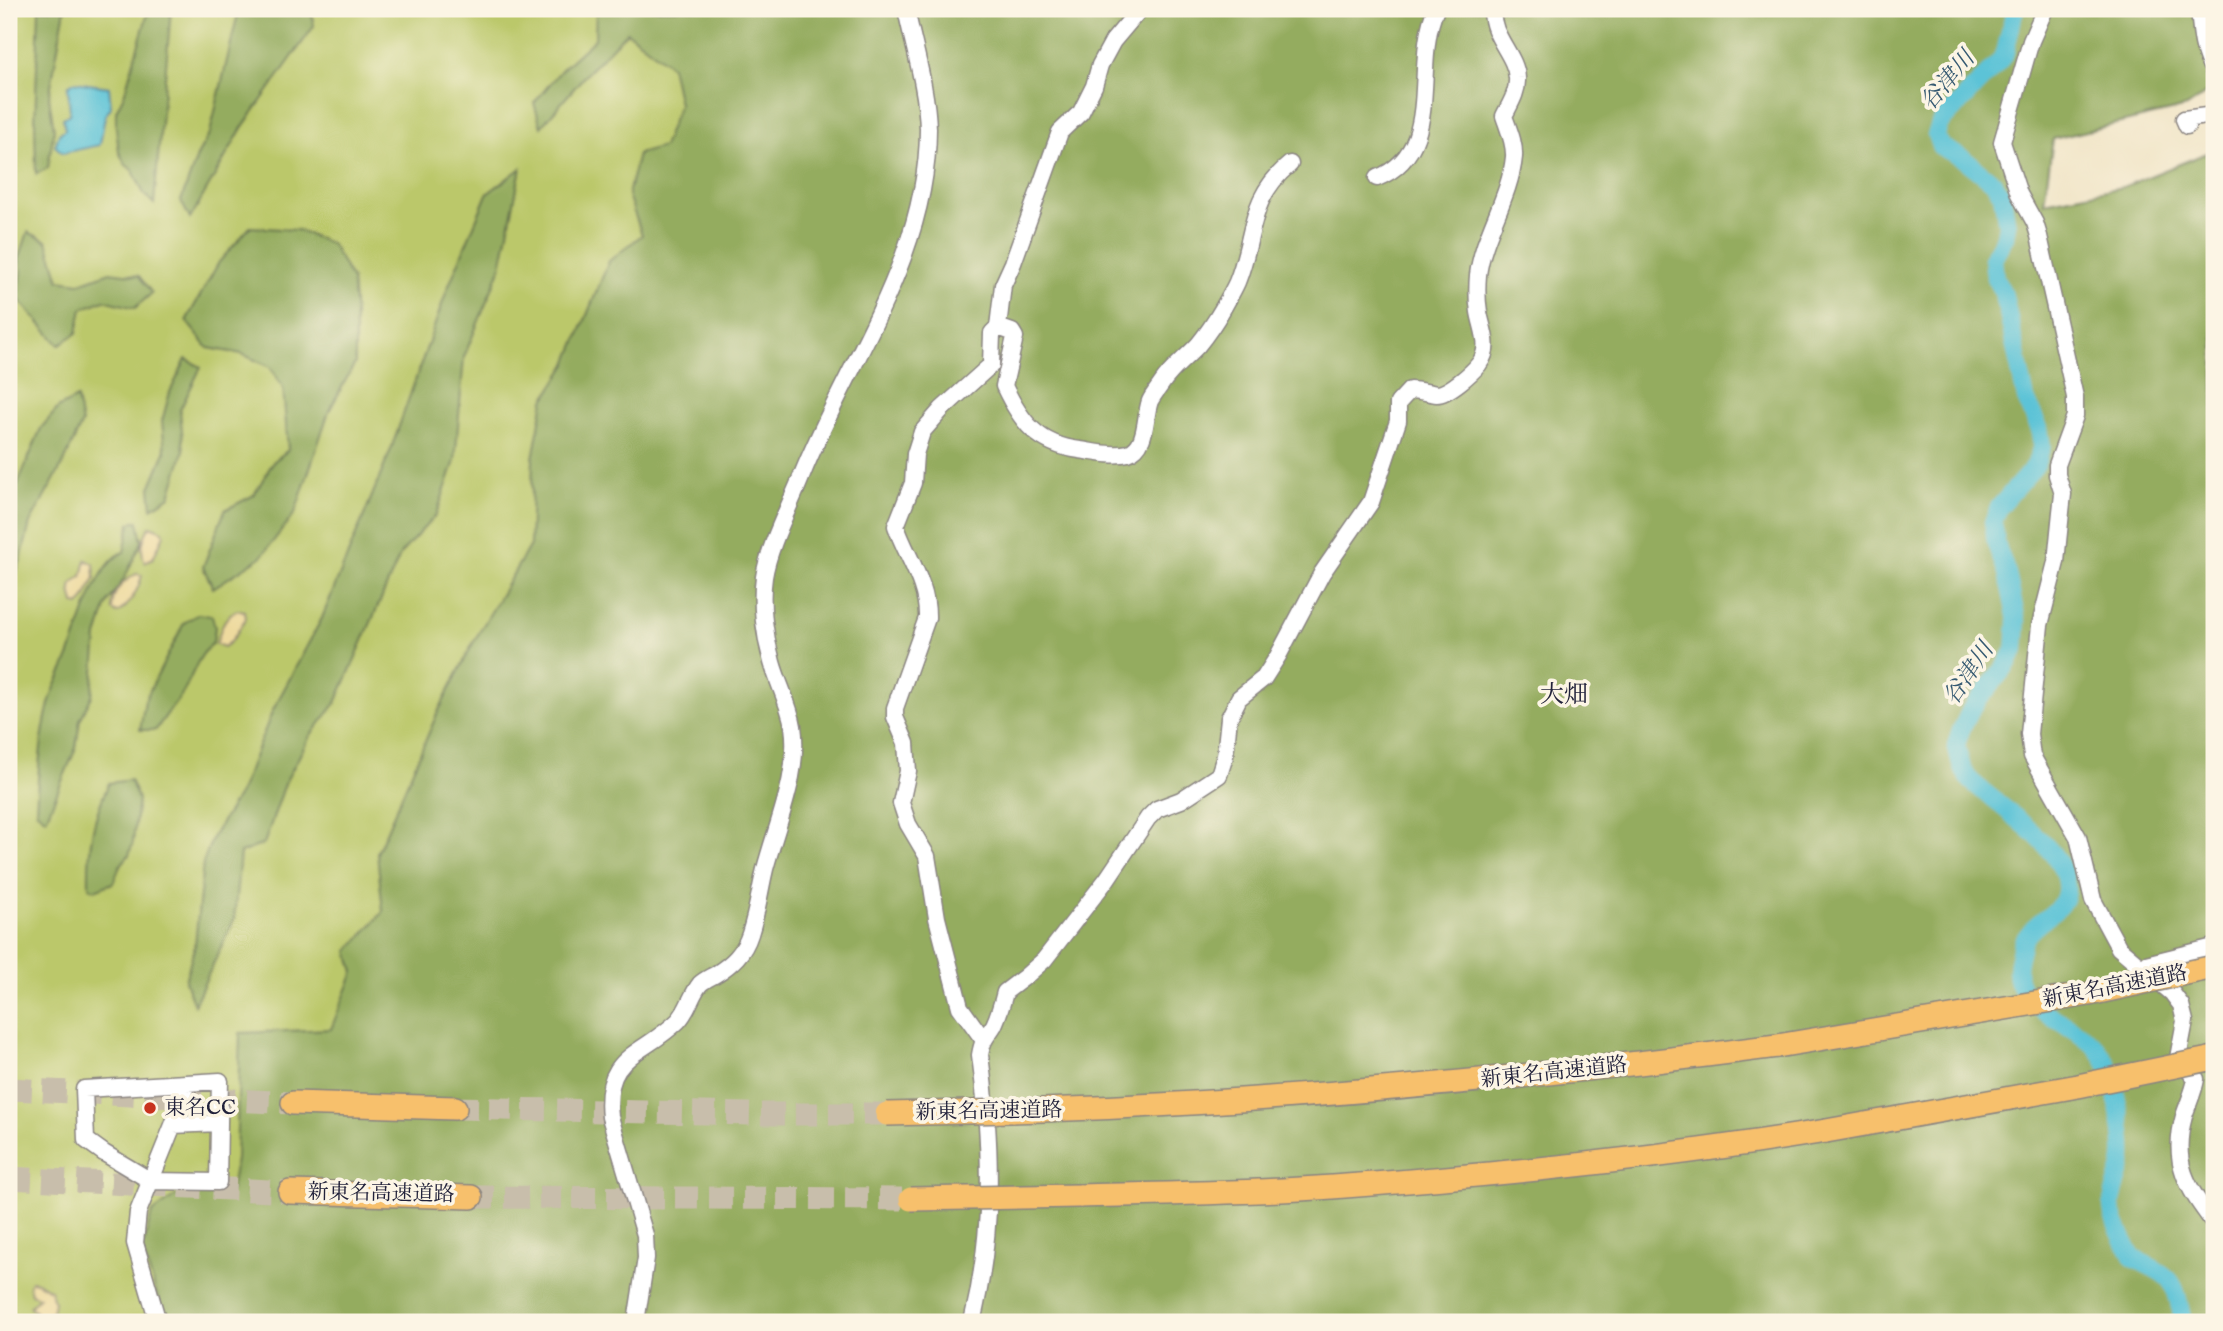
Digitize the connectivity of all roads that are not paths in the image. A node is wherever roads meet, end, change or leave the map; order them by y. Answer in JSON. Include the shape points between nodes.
{"nodes":[{"id":1,"x":905,"y":9,"type":"edge"},
{"id":2,"x":1140,"y":9,"type":"edge"},
{"id":3,"x":1436,"y":9,"type":"edge"},
{"id":4,"x":1492,"y":9,"type":"edge"},
{"id":5,"x":2045,"y":9,"type":"edge"},
{"id":6,"x":2199,"y":9,"type":"edge"},
{"id":7,"x":2214,"y":72,"type":"edge"},
{"id":8,"x":2214,"y":115,"type":"edge"},
{"id":9,"x":2187,"y":126,"type":"dead end"},
{"id":10,"x":1290,"y":164,"type":"dead end"},
{"id":11,"x":1377,"y":178,"type":"dead end"},
{"id":12,"x":998,"y":327,"type":"junction"},
{"id":13,"x":2214,"y":947,"type":"edge"},
{"id":14,"x":2138,"y":966,"type":"junction"},
{"id":15,"x":2214,"y":967,"type":"edge"},
{"id":16,"x":983,"y":1039,"type":"junction"},
{"id":17,"x":2214,"y":1058,"type":"edge"},
{"id":18,"x":187,"y":1083,"type":"junction"},
{"id":19,"x":293,"y":1103,"type":"tunnel mouth"},
{"id":20,"x":456,"y":1108,"type":"tunnel mouth"},
{"id":21,"x":887,"y":1114,"type":"tunnel mouth"},
{"id":22,"x":219,"y":1123,"type":"junction"},
{"id":23,"x":173,"y":1125,"type":"junction"},
{"id":24,"x":151,"y":1181,"type":"junction"},
{"id":25,"x":290,"y":1192,"type":"tunnel mouth"},
{"id":26,"x":471,"y":1196,"type":"tunnel mouth"},
{"id":27,"x":911,"y":1199,"type":"tunnel mouth"},
{"id":28,"x":2214,"y":1223,"type":"edge"},
{"id":29,"x":158,"y":1322,"type":"edge"},
{"id":30,"x":636,"y":1322,"type":"edge"},
{"id":31,"x":972,"y":1322,"type":"edge"}],
"edges":[{"from":1,"to":30,"type":"street","via":[[926,103],[926,165],[917,216],[900,269],[818,434],[764,577],[766,633],[791,716],[794,751],[750,935],[732,964],[701,984],[680,1020],[627,1058],[610,1084],[610,1117],[645,1236]]},
{"from":2,"to":12,"type":"street","via":[[1113,41],[1081,112],[1060,132],[1003,285]]},
{"from":3,"to":11,"type":"street","via":[[1427,38],[1422,115],[1415,139],[1397,168]]},
{"from":4,"to":16,"type":"street","via":[[1496,34],[1517,78],[1504,116],[1514,157],[1478,274],[1487,348],[1480,363],[1452,389],[1438,394],[1410,390],[1398,403],[1398,421],[1371,502],[1322,573],[1264,678],[1239,698],[1229,718],[1219,775],[1147,818],[1044,960],[1005,992],[1000,1012]]},
{"from":5,"to":14,"type":"street","via":[[2002,142],[2039,236],[2075,397],[2075,416],[2057,465],[2062,512],[2056,562],[2040,625],[2029,734],[2032,756],[2078,836],[2093,900],[2119,948]]},
{"from":6,"to":7,"type":"street","via":[[2206,58]]},
{"from":8,"to":9,"type":"street","via":[[2184,119]]},
{"from":10,"to":12,"type":"street","via":[[1275,177],[1260,202],[1237,283],[1208,332],[1150,402],[1143,433],[1129,453],[1069,449],[1050,444],[1036,433],[1020,417],[1004,386],[1015,337]]},
{"from":12,"to":16,"type":"street","via":[[992,333],[992,365],[922,432],[913,483],[895,526],[928,604],[895,708],[906,743],[908,771],[901,803],[927,856],[937,918],[960,1006]]},
{"from":13,"to":14,"type":"street"},
{"from":14,"to":28,"type":"street","via":[[2181,1005],[2185,1021],[2178,1058],[2196,1079],[2184,1116],[2180,1155],[2190,1192]]},
{"from":15,"to":21,"type":"highway","name":"新東名高速道路","bridge":true,"via":[[2089,995],[1777,1046],[1465,1083],[1220,1103]]},
{"from":16,"to":31,"type":"street","via":[[980,1055],[990,1163],[982,1280]]},
{"from":17,"to":27,"type":"highway","bridge":true,"via":[[1826,1131],[1531,1170],[1331,1187]]},
{"from":18,"to":22,"type":"street","via":[[220,1081]]},
{"from":18,"to":23,"type":"street"},
{"from":18,"to":24,"type":"street","via":[[84,1089],[86,1140]]},
{"from":19,"to":20,"type":"highway"},
{"from":22,"to":23,"type":"street"},
{"from":22,"to":24,"type":"street","via":[[218,1182]]},
{"from":23,"to":24,"type":"street"},
{"from":24,"to":29,"type":"street","via":[[138,1212],[135,1243]]},
{"from":25,"to":26,"type":"highway","name":"新東名高速道路"}]}
